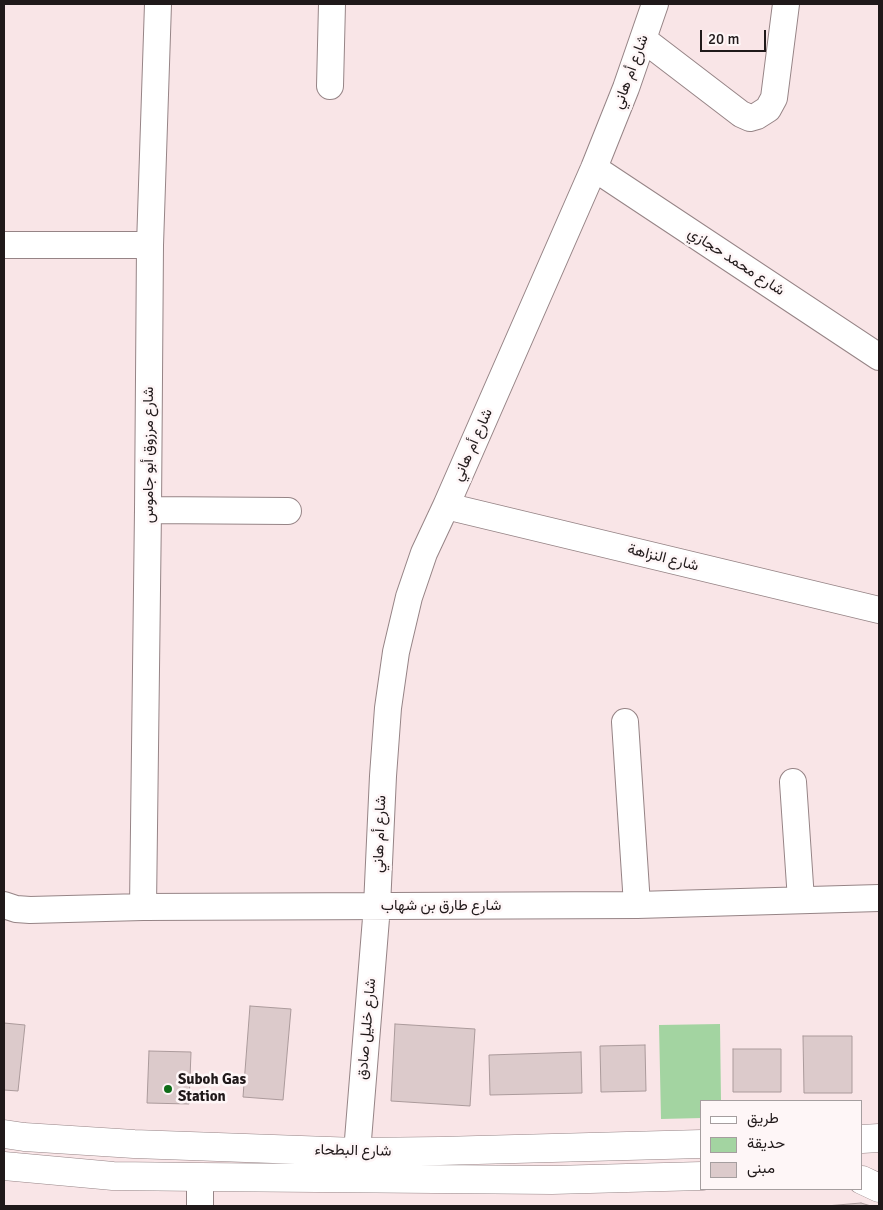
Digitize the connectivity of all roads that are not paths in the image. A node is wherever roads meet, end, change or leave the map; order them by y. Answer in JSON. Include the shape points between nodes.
{"nodes":[{"id":1,"x":158,"y":4,"type":"edge"},
{"id":2,"x":332,"y":4,"type":"edge"},
{"id":3,"x":654,"y":4,"type":"edge"},
{"id":4,"x":786,"y":4,"type":"edge"},
{"id":5,"x":643,"y":39,"type":"junction"},
{"id":6,"x":330,"y":86,"type":"dead end"},
{"id":7,"x":594,"y":168,"type":"junction"},
{"id":8,"x":4,"y":245,"type":"edge"},
{"id":9,"x":150,"y":245,"type":"junction"},
{"id":10,"x":879,"y":357,"type":"edge"},
{"id":11,"x":446,"y":506,"type":"junction"},
{"id":12,"x":148,"y":510,"type":"junction"},
{"id":13,"x":288,"y":511,"type":"dead end"},
{"id":14,"x":879,"y":610,"type":"edge"},
{"id":15,"x":625,"y":722,"type":"dead end"},
{"id":16,"x":793,"y":782,"type":"dead end"},
{"id":17,"x":879,"y":898,"type":"edge"},
{"id":18,"x":802,"y":900,"type":"junction"},
{"id":19,"x":4,"y":905,"type":"edge"},
{"id":20,"x":637,"y":905,"type":"junction"},
{"id":21,"x":377,"y":906,"type":"junction"},
{"id":22,"x":143,"y":907,"type":"junction"},
{"id":23,"x":4,"y":1134,"type":"edge"},
{"id":24,"x":879,"y":1138,"type":"edge"},
{"id":25,"x":863,"y":1139,"type":"edge"},
{"id":26,"x":700,"y":1144,"type":"edge"},
{"id":27,"x":357,"y":1152,"type":"junction"},
{"id":28,"x":4,"y":1166,"type":"edge"},
{"id":29,"x":863,"y":1172,"type":"edge"},
{"id":30,"x":879,"y":1172,"type":"edge"},
{"id":31,"x":700,"y":1176,"type":"edge"},
{"id":32,"x":200,"y":1177,"type":"junction"},
{"id":33,"x":863,"y":1180,"type":"edge"},
{"id":34,"x":879,"y":1188,"type":"edge"},
{"id":35,"x":200,"y":1206,"type":"edge"}],
"edges":[{"from":1,"to":9,"type":"street","name":"شارع مرزوق أبو جاموس"},
{"from":2,"to":6,"type":"street"},
{"from":3,"to":5,"type":"street","name":"شارع أم هاني"},
{"from":4,"to":5,"type":"street","via":[[774,98],[768,109],[750,118],[740,114]]},
{"from":5,"to":7,"type":"street","name":"شارع أم هاني"},
{"from":7,"to":10,"type":"street","name":"شارع محمد حجازي"},
{"from":7,"to":11,"type":"street","name":"شارع أم هاني"},
{"from":8,"to":9,"type":"street"},
{"from":9,"to":12,"type":"street","name":"شارع مرزوق أبو جاموس"},
{"from":11,"to":14,"type":"street","name":"شارع النزاهة"},
{"from":11,"to":21,"type":"street","name":"شارع أم هاني","via":[[424,553],[396,652],[382,776]]},
{"from":12,"to":13,"type":"street"},
{"from":12,"to":22,"type":"street","name":"شارع مرزوق أبو جاموس"},
{"from":15,"to":20,"type":"street"},
{"from":16,"to":18,"type":"street"},
{"from":17,"to":18,"type":"street","name":"شارع طارق بن شهاب"},
{"from":18,"to":20,"type":"street","name":"شارع طارق بن شهاب"},
{"from":19,"to":22,"type":"street","name":"شارع طارق بن شهاب","via":[[30,910]]},
{"from":20,"to":21,"type":"street","name":"شارع طارق بن شهاب"},
{"from":21,"to":22,"type":"street","name":"شارع طارق بن شهاب"},
{"from":21,"to":27,"type":"street","name":"شارع خليل صادق"},
{"from":23,"to":27,"type":"street","name":"شارع البطحاء","via":[[134,1144]]},
{"from":24,"to":25,"type":"street"},
{"from":26,"to":27,"type":"street","name":"شارع البطحاء"},
{"from":28,"to":32,"type":"street","name":"شارع البطحاء","via":[[113,1176]]},
{"from":29,"to":30,"type":"street"},
{"from":31,"to":32,"type":"street","name":"شارع البطحاء","via":[[552,1180]]},
{"from":32,"to":35,"type":"street"},
{"from":33,"to":34,"type":"street"}]}
